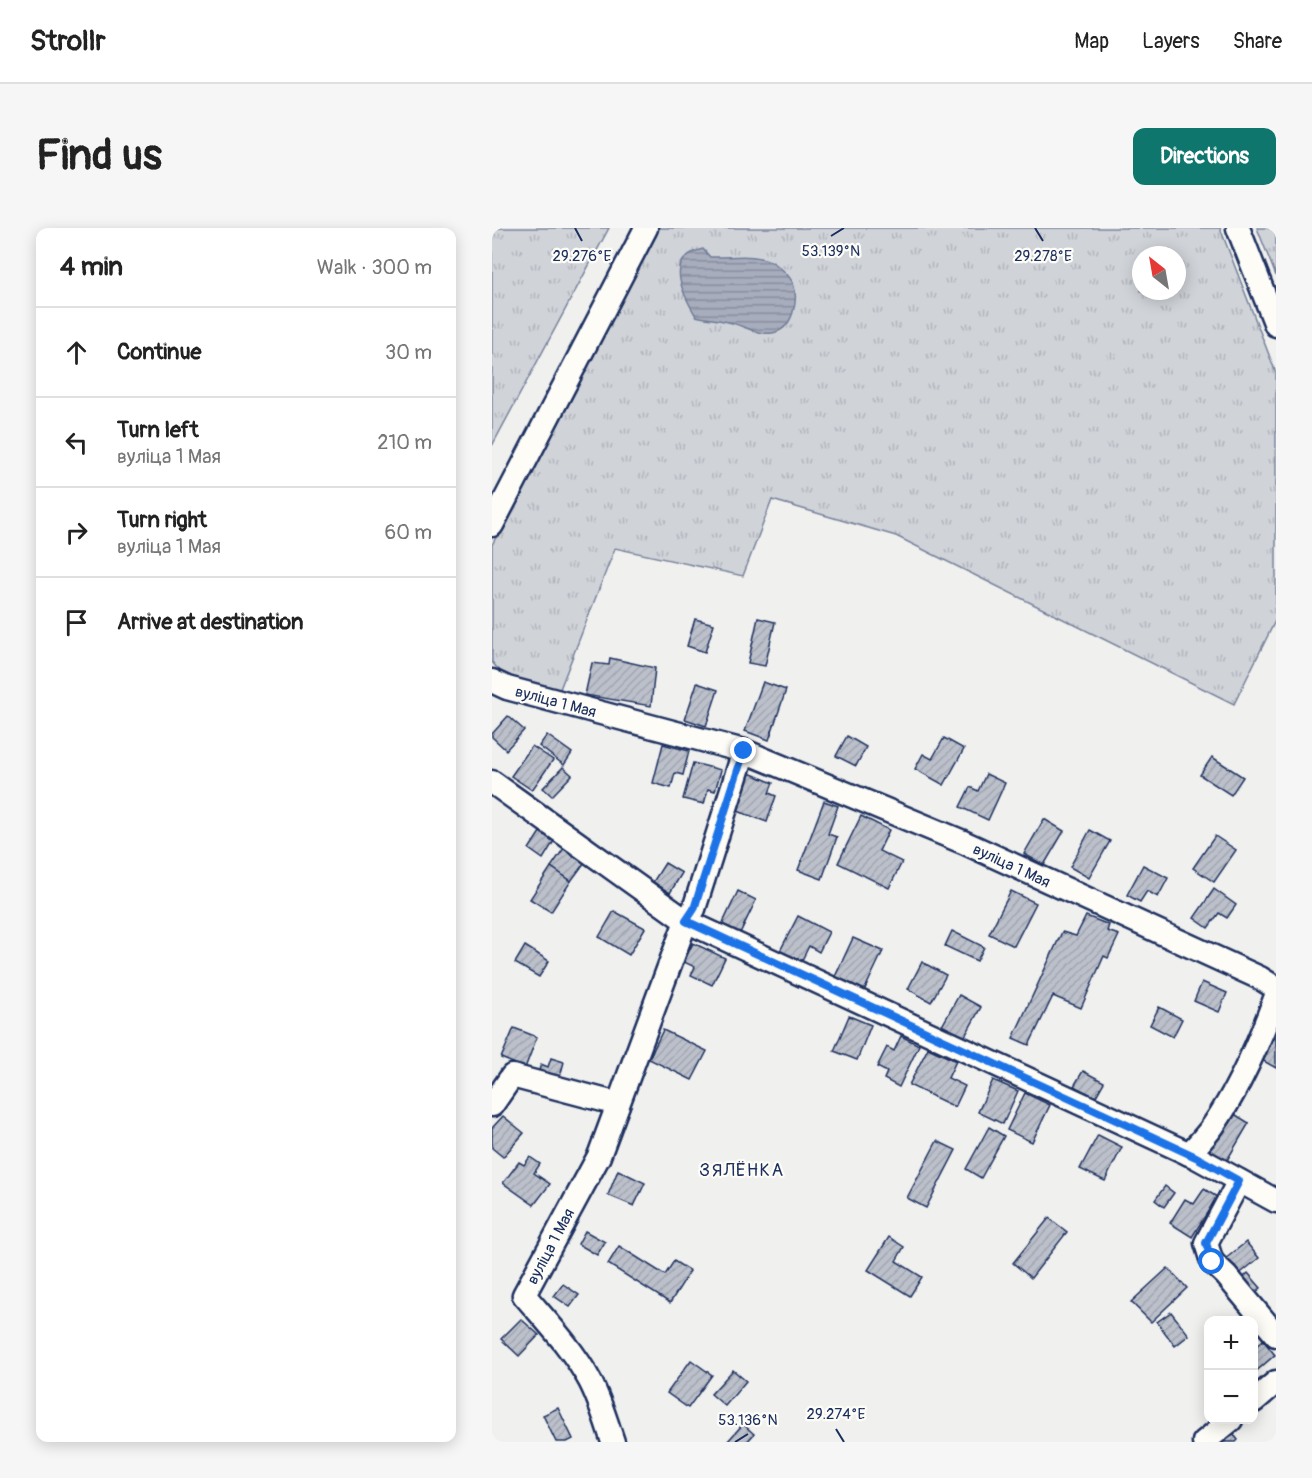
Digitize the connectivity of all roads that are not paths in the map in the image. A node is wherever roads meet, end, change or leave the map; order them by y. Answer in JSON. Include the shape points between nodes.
{"nodes":[{"id":1,"x":646,"y":228,"type":"edge"},
{"id":2,"x":1238,"y":228,"type":"edge"},
{"id":3,"x":1276,"y":325,"type":"edge"},
{"id":4,"x":492,"y":525,"type":"edge"},
{"id":5,"x":497,"y":687,"type":"edge"},
{"id":6,"x":744,"y":751,"type":"junction"},
{"id":7,"x":492,"y":782,"type":"edge"},
{"id":8,"x":686,"y":921,"type":"junction"},
{"id":9,"x":1276,"y":988,"type":"edge"},
{"id":10,"x":1276,"y":996,"type":"edge"},
{"id":11,"x":502,"y":1073,"type":"edge"},
{"id":12,"x":618,"y":1104,"type":"junction"},
{"id":13,"x":492,"y":1106,"type":"edge"},
{"id":14,"x":1189,"y":1154,"type":"junction"},
{"id":15,"x":1239,"y":1181,"type":"junction"},
{"id":16,"x":1276,"y":1201,"type":"edge"},
{"id":17,"x":1276,"y":1335,"type":"edge"},
{"id":18,"x":1276,"y":1382,"type":"edge"},
{"id":19,"x":1258,"y":1398,"type":"edge"},
{"id":20,"x":1225,"y":1424,"type":"edge"},
{"id":21,"x":613,"y":1442,"type":"edge"},
{"id":22,"x":1204,"y":1442,"type":"edge"}],
"edges":[{"from":1,"to":4,"type":"street"},
{"from":2,"to":3,"type":"street"},
{"from":5,"to":6,"type":"street","name":"вуліца 1 Мая"},
{"from":6,"to":8,"type":"street","name":"вуліца 1 Мая","via":[[694,909]]},
{"from":6,"to":9,"type":"street","name":"вуліца 1 Мая","via":[[963,842]]},
{"from":7,"to":8,"type":"street"},
{"from":8,"to":12,"type":"street","name":"вуліца 1 Мая"},
{"from":8,"to":14,"type":"street"},
{"from":10,"to":14,"type":"street","via":[[1232,1094]]},
{"from":11,"to":12,"type":"street"},
{"from":11,"to":13,"type":"street"},
{"from":12,"to":21,"type":"street","name":"вуліца 1 Мая","via":[[599,1156],[524,1295],[565,1343],[589,1379]]},
{"from":14,"to":15,"type":"street"},
{"from":15,"to":16,"type":"street"},
{"from":15,"to":17,"type":"street","via":[[1206,1243],[1212,1262]]},
{"from":18,"to":19,"type":"street"},
{"from":20,"to":22,"type":"street"}]}
